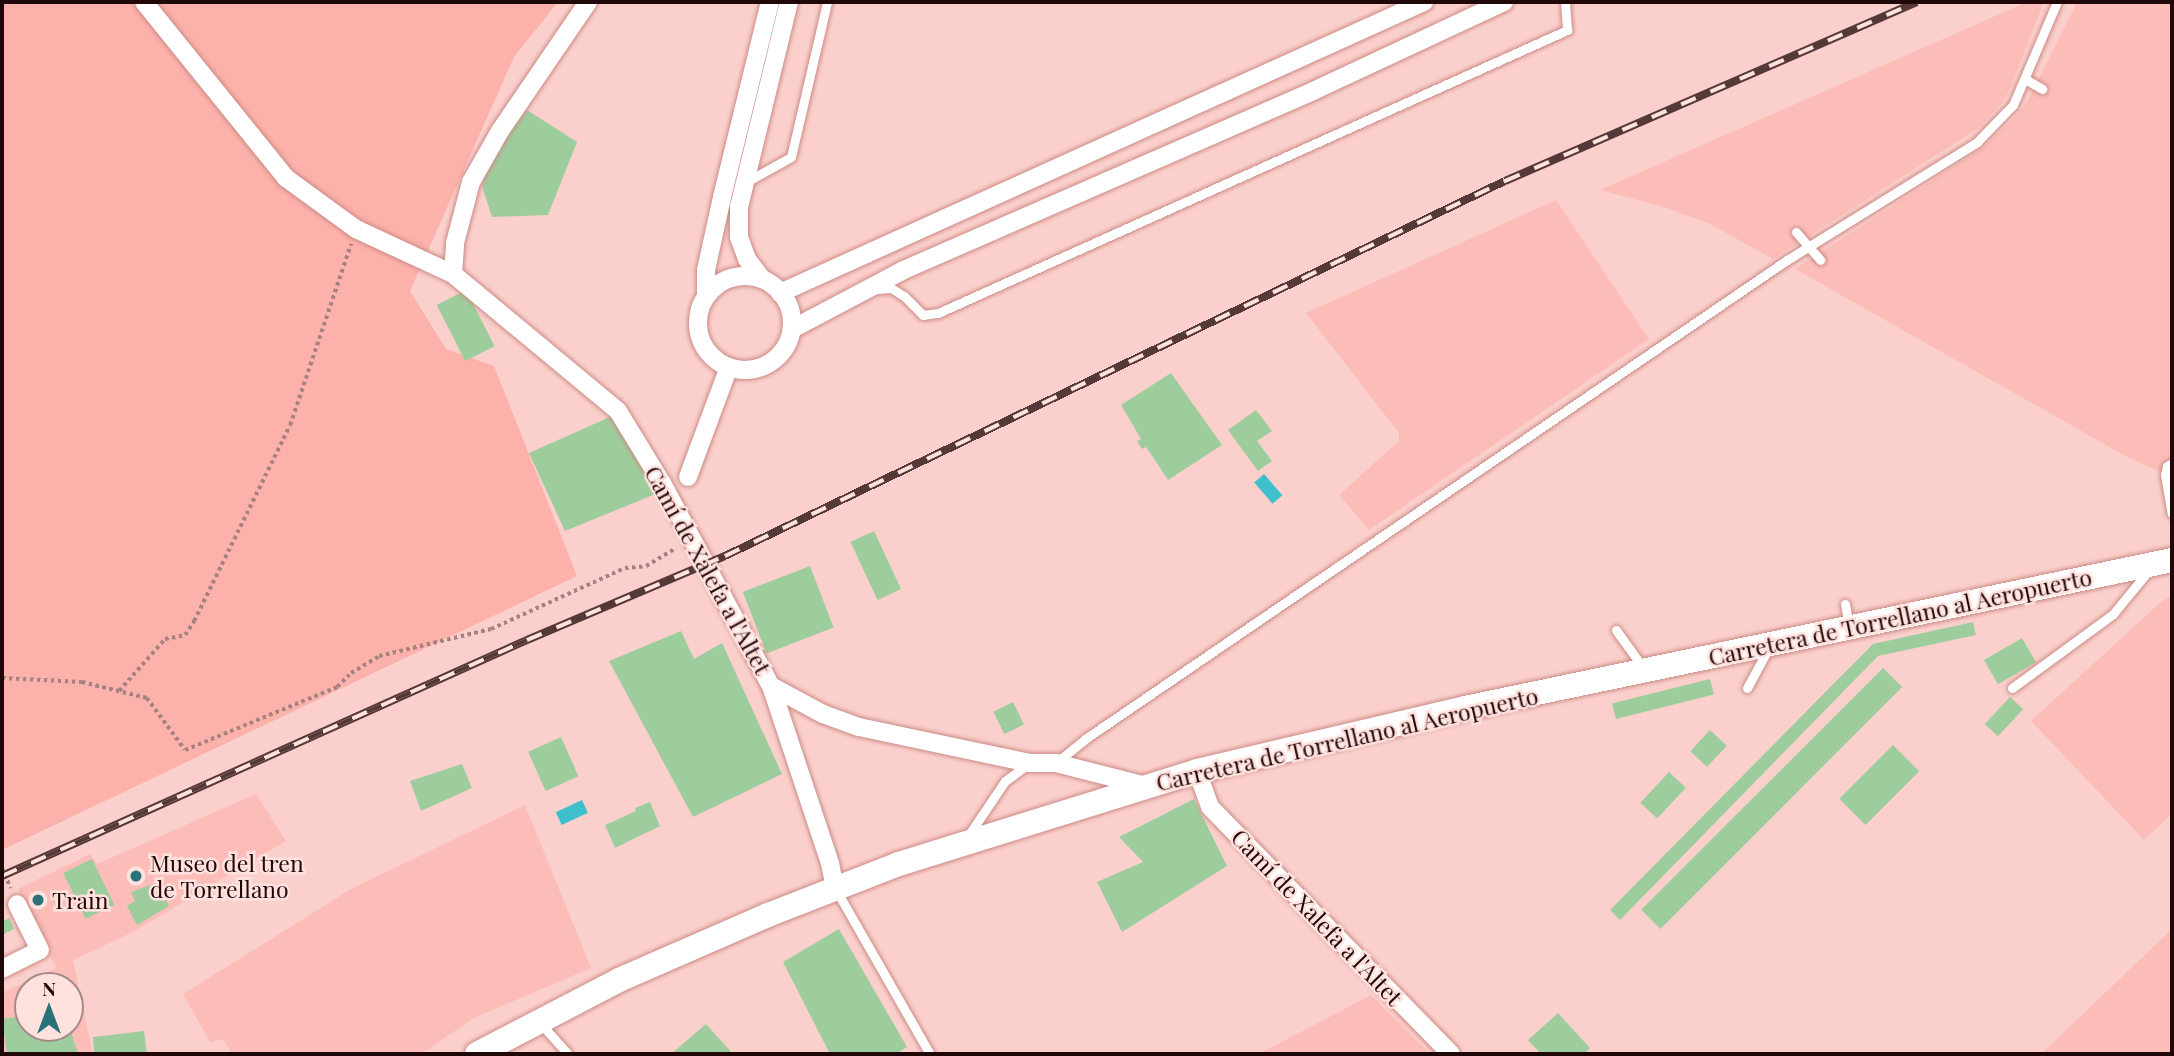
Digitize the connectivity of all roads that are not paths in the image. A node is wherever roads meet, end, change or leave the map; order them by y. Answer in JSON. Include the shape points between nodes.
{"nodes":[{"id":1,"x":144,"y":2,"type":"edge"},
{"id":2,"x":588,"y":2,"type":"edge"},
{"id":3,"x":770,"y":2,"type":"edge"},
{"id":4,"x":789,"y":2,"type":"edge"},
{"id":5,"x":827,"y":2,"type":"edge"},
{"id":6,"x":1424,"y":2,"type":"edge"},
{"id":7,"x":1504,"y":2,"type":"edge"},
{"id":8,"x":1564,"y":2,"type":"edge"},
{"id":9,"x":2057,"y":2,"type":"edge"},
{"id":10,"x":2025,"y":79,"type":"junction"},
{"id":11,"x":2042,"y":89,"type":"dead end"},
{"id":12,"x":745,"y":183,"type":"junction"},
{"id":13,"x":1796,"y":232,"type":"dead end"},
{"id":14,"x":1807,"y":248,"type":"junction"},
{"id":15,"x":1820,"y":260,"type":"dead end"},
{"id":16,"x":453,"y":274,"type":"junction"},
{"id":17,"x":762,"y":279,"type":"junction"},
{"id":18,"x":869,"y":289,"type":"junction"},
{"id":19,"x":780,"y":293,"type":"junction"},
{"id":20,"x":706,"y":296,"type":"junction"},
{"id":21,"x":792,"y":329,"type":"junction"},
{"id":22,"x":729,"y":368,"type":"junction"},
{"id":23,"x":2172,"y":463,"type":"edge"},
{"id":24,"x":688,"y":477,"type":"dead end"},
{"id":25,"x":2172,"y":513,"type":"edge"},
{"id":26,"x":2163,"y":562,"type":"edge"},
{"id":27,"x":1616,"y":630,"type":"dead end"},
{"id":28,"x":1770,"y":644,"type":"junction"},
{"id":29,"x":1645,"y":671,"type":"junction"},
{"id":30,"x":771,"y":686,"type":"junction"},
{"id":31,"x":1747,"y":688,"type":"dead end"},
{"id":32,"x":2012,"y":688,"type":"dead end"},
{"id":33,"x":1030,"y":763,"type":"junction"},
{"id":34,"x":1056,"y":763,"type":"junction"},
{"id":35,"x":1197,"y":771,"type":"junction"},
{"id":36,"x":1146,"y":786,"type":"junction"},
{"id":37,"x":963,"y":844,"type":"junction"},
{"id":38,"x":835,"y":889,"type":"junction"},
{"id":39,"x":17,"y":904,"type":"dead end"},
{"id":40,"x":2,"y":969,"type":"edge"},
{"id":41,"x":538,"y":1020,"type":"junction"},
{"id":42,"x":477,"y":1054,"type":"edge"},
{"id":43,"x":568,"y":1054,"type":"edge"},
{"id":44,"x":929,"y":1054,"type":"edge"},
{"id":45,"x":1451,"y":1054,"type":"edge"}],
"edges":[{"from":1,"to":16,"type":"street","name":"Camí de Xalefa a l'Altet","via":[[286,178],[356,229]]},
{"from":2,"to":16,"type":"street","via":[[471,182],[455,243]]},
{"from":3,"to":20,"type":"street","via":[[722,197],[706,271]]},
{"from":4,"to":12,"type":"street"},
{"from":5,"to":12,"type":"lane","via":[[791,158]]},
{"from":6,"to":19,"type":"street"},
{"from":7,"to":18,"type":"street"},
{"from":8,"to":18,"type":"lane","via":[[1567,30],[939,313],[923,316],[891,288]]},
{"from":9,"to":10,"type":"lane"},
{"from":10,"to":11,"type":"lane"},
{"from":10,"to":14,"type":"lane","via":[[2013,104],[1977,142]]},
{"from":12,"to":17,"type":"street","via":[[739,237],[747,259]]},
{"from":13,"to":14,"type":"lane"},
{"from":14,"to":15,"type":"lane"},
{"from":14,"to":34,"type":"lane","via":[[1108,723]]},
{"from":16,"to":30,"type":"street","name":"Camí de Xalefa a l'Altet","via":[[618,411]]},
{"from":17,"to":19,"type":"street"},
{"from":17,"to":20,"type":"street","via":[[732,278]]},
{"from":18,"to":21,"type":"street"},
{"from":19,"to":21,"type":"street","via":[[791,314]]},
{"from":20,"to":22,"type":"street","via":[[698,317],[700,340],[708,354]]},
{"from":21,"to":22,"type":"street","via":[[778,357],[765,366],[751,371]]},
{"from":22,"to":24,"type":"street"},
{"from":23,"to":25,"type":"lane","via":[[2165,475]]},
{"from":26,"to":28,"type":"street","name":"Carretera de Torrellano al Aeropuerto","via":[[1847,616]]},
{"from":26,"to":32,"type":"lane","via":[[2113,614]]},
{"from":27,"to":29,"type":"lane"},
{"from":28,"to":29,"type":"street","name":"Carretera de Torrellano al Aeropuerto"},
{"from":28,"to":31,"type":"lane"},
{"from":29,"to":35,"type":"street","name":"Carretera de Torrellano al Aeropuerto","via":[[1319,740]]},
{"from":30,"to":33,"type":"street","name":"Camí de Xalefa a l'Altet","via":[[859,727]]},
{"from":30,"to":38,"type":"street"},
{"from":33,"to":34,"type":"street","name":"Camí de Xalefa a l'Altet"},
{"from":33,"to":37,"type":"lane","via":[[1005,782]]},
{"from":34,"to":36,"type":"street","name":"Camí de Xalefa a l'Altet"},
{"from":35,"to":36,"type":"street","name":"Carretera de Torrellano al Aeropuerto"},
{"from":35,"to":45,"type":"street","name":"Camí de Xalefa a l'Altet","via":[[1210,807]]},
{"from":36,"to":37,"type":"street","name":"Carretera de Torrellano al Aeropuerto"},
{"from":37,"to":38,"type":"street","name":"Carretera de Torrellano al Aeropuerto"},
{"from":38,"to":41,"type":"street","name":"Carretera de Torrellano al Aeropuerto","via":[[701,942]]},
{"from":38,"to":44,"type":"lane"},
{"from":39,"to":40,"type":"street","via":[[40,950]]},
{"from":41,"to":42,"type":"street","name":"Carretera de Torrellano al Aeropuerto"},
{"from":41,"to":43,"type":"lane"}]}
